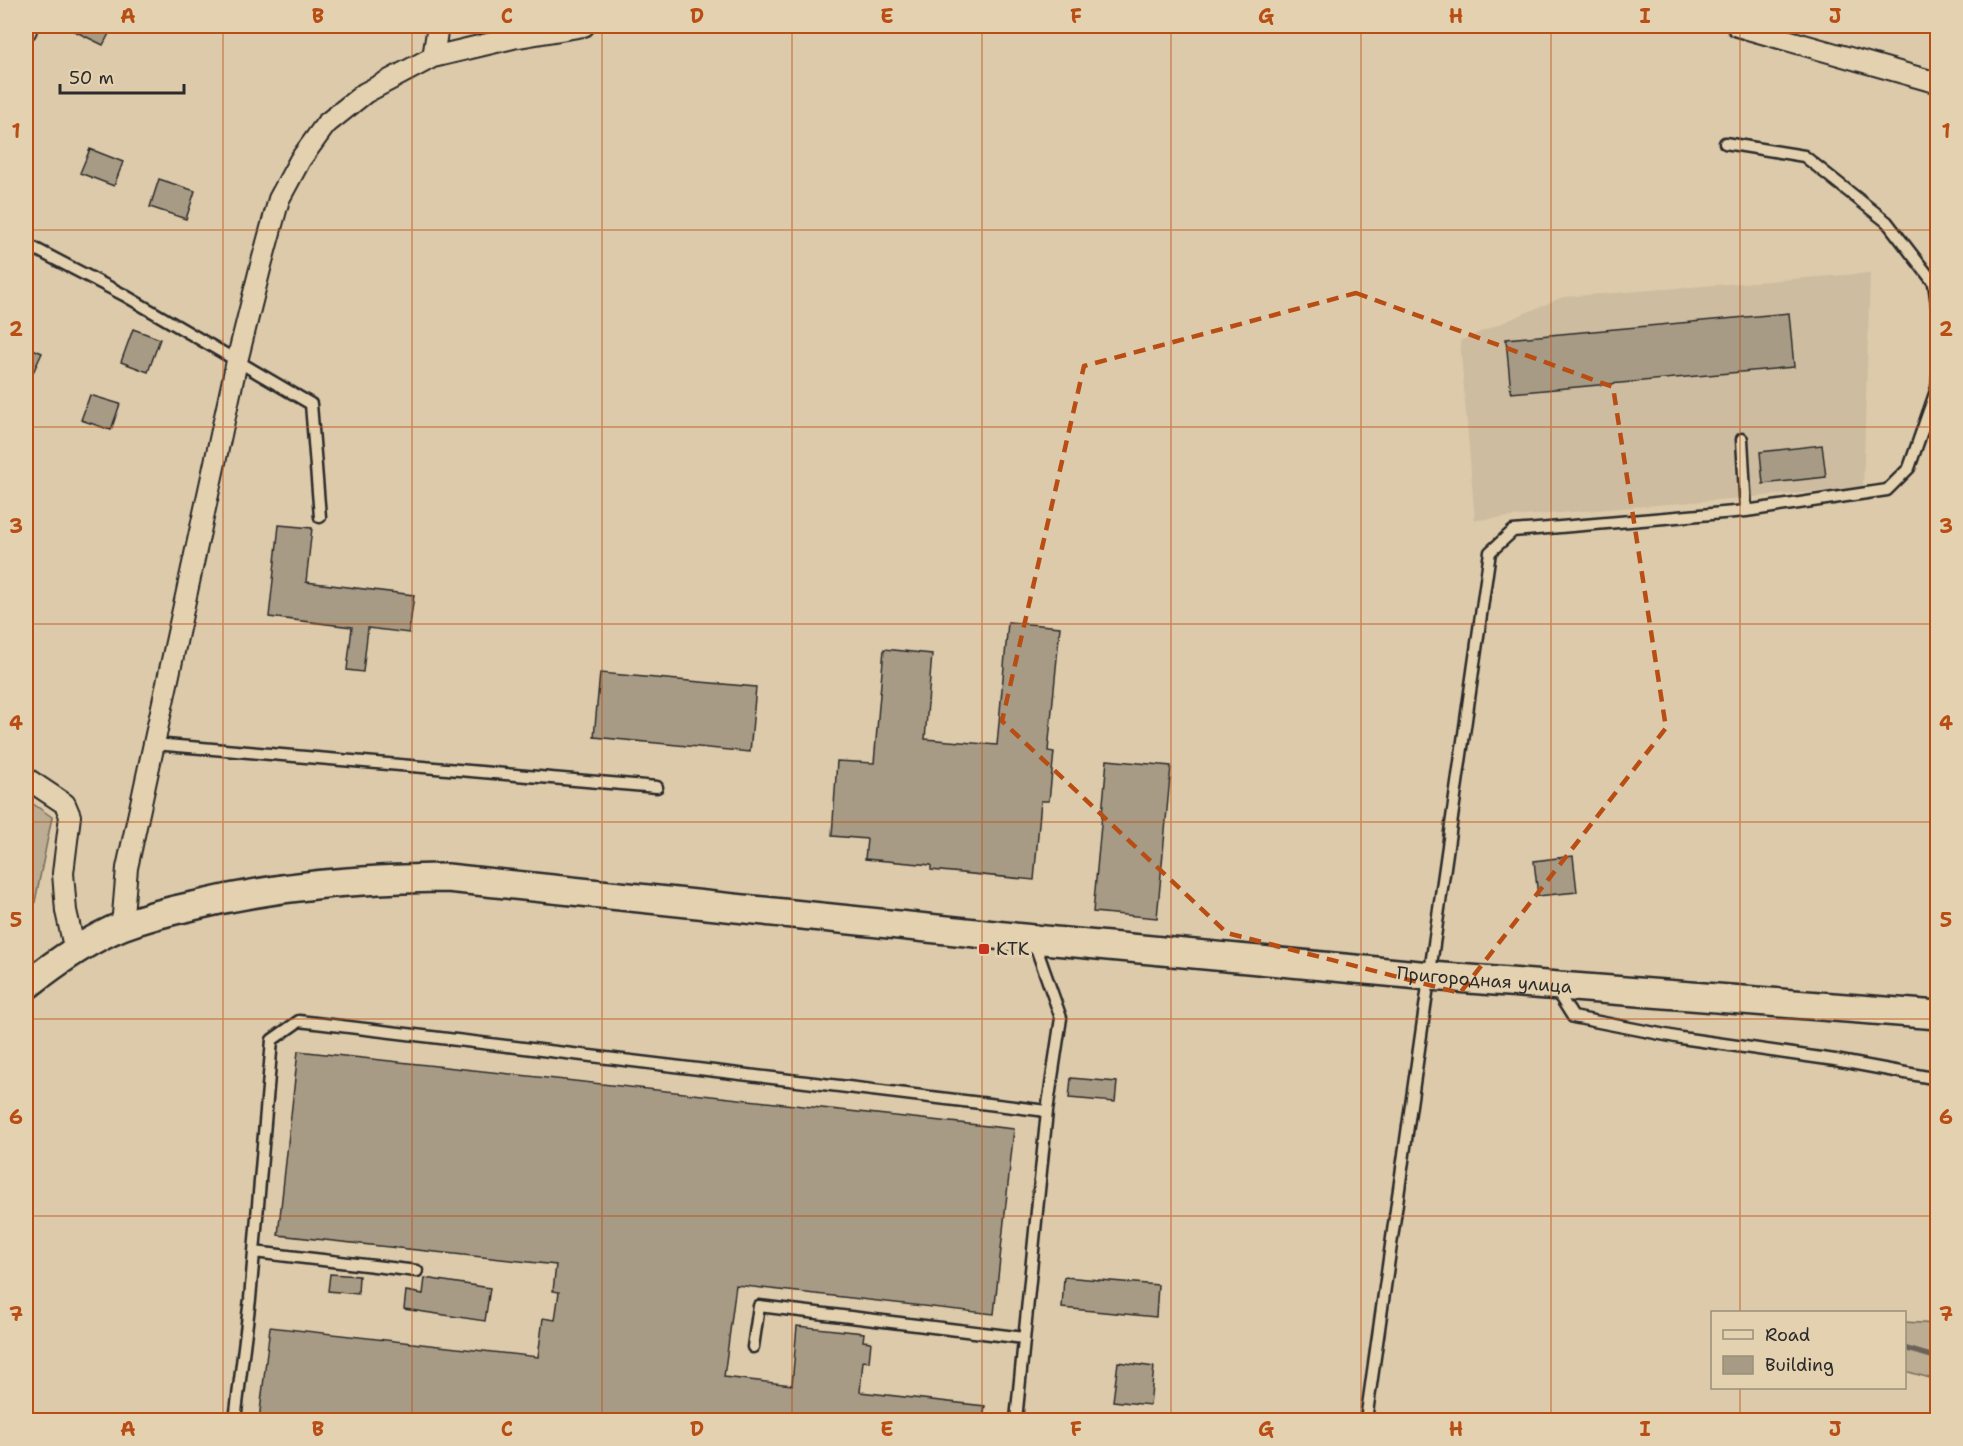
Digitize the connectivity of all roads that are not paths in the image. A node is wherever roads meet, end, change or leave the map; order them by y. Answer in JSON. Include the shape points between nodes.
{"nodes":[{"id":1,"x":27,"y":26,"type":"edge"},
{"id":2,"x":438,"y":26,"type":"edge"},
{"id":3,"x":584,"y":26,"type":"edge"},
{"id":4,"x":1737,"y":26,"type":"edge"},
{"id":5,"x":26,"y":30,"type":"edge"},
{"id":6,"x":433,"y":57,"type":"junction"},
{"id":7,"x":1938,"y":83,"type":"edge"},
{"id":8,"x":1725,"y":143,"type":"dead end"},
{"id":9,"x":26,"y":244,"type":"edge"},
{"id":10,"x":1938,"y":312,"type":"edge"},
{"id":11,"x":237,"y":361,"type":"junction"},
{"id":12,"x":1938,"y":377,"type":"edge"},
{"id":13,"x":1742,"y":439,"type":"dead end"},
{"id":14,"x":1746,"y":511,"type":"junction"},
{"id":15,"x":320,"y":517,"type":"dead end"},
{"id":16,"x":154,"y":744,"type":"junction"},
{"id":17,"x":26,"y":778,"type":"edge"},
{"id":18,"x":657,"y":787,"type":"dead end"},
{"id":19,"x":122,"y":926,"type":"junction"},
{"id":20,"x":1033,"y":939,"type":"junction"},
{"id":21,"x":75,"y":951,"type":"junction"},
{"id":22,"x":1430,"y":976,"type":"junction"},
{"id":23,"x":26,"y":986,"type":"edge"},
{"id":24,"x":1553,"y":986,"type":"junction"},
{"id":25,"x":1938,"y":1015,"type":"edge"},
{"id":26,"x":1938,"y":1079,"type":"edge"},
{"id":27,"x":1047,"y":1110,"type":"junction"},
{"id":28,"x":254,"y":1252,"type":"junction"},
{"id":29,"x":417,"y":1271,"type":"dead end"},
{"id":30,"x":1024,"y":1338,"type":"junction"},
{"id":31,"x":753,"y":1347,"type":"dead end"},
{"id":32,"x":235,"y":1420,"type":"edge"},
{"id":33,"x":1016,"y":1420,"type":"edge"},
{"id":34,"x":1366,"y":1420,"type":"edge"}],
"edges":[{"from":1,"to":5,"type":"street"},
{"from":2,"to":6,"type":"street"},
{"from":3,"to":6,"type":"street"},
{"from":4,"to":7,"type":"street"},
{"from":6,"to":11,"type":"street","via":[[357,99],[326,124],[300,160],[279,199]]},
{"from":8,"to":10,"type":"lane","via":[[1804,156],[1887,222],[1934,283]]},
{"from":9,"to":11,"type":"lane"},
{"from":11,"to":15,"type":"lane","via":[[311,404]]},
{"from":11,"to":16,"type":"street"},
{"from":12,"to":14,"type":"lane","via":[[1909,468],[1887,489]]},
{"from":13,"to":14,"type":"lane"},
{"from":14,"to":22,"type":"lane","via":[[1513,531],[1490,552]]},
{"from":16,"to":18,"type":"lane"},
{"from":16,"to":19,"type":"street","via":[[127,868]]},
{"from":17,"to":21,"type":"street","via":[[65,804],[70,816],[63,873]]},
{"from":19,"to":20,"type":"street","name":"Пригородная улица","via":[[225,898],[301,885],[379,878],[447,878]]},
{"from":19,"to":21,"type":"street","name":"Пригородная улица"},
{"from":20,"to":22,"type":"street","name":"Пригородная улица"},
{"from":20,"to":27,"type":"lane","via":[[1061,1018]]},
{"from":21,"to":23,"type":"street","name":"Пригородная улица"},
{"from":22,"to":24,"type":"street","name":"Пригородная улица"},
{"from":22,"to":34,"type":"lane"},
{"from":24,"to":25,"type":"street","name":"Пригородная улица"},
{"from":24,"to":26,"type":"lane","via":[[1574,1017]]},
{"from":27,"to":28,"type":"lane","via":[[299,1021],[272,1040]]},
{"from":27,"to":30,"type":"lane"},
{"from":28,"to":29,"type":"lane"},
{"from":28,"to":32,"type":"lane"},
{"from":30,"to":31,"type":"lane","via":[[759,1306]]},
{"from":30,"to":33,"type":"lane"}]}
